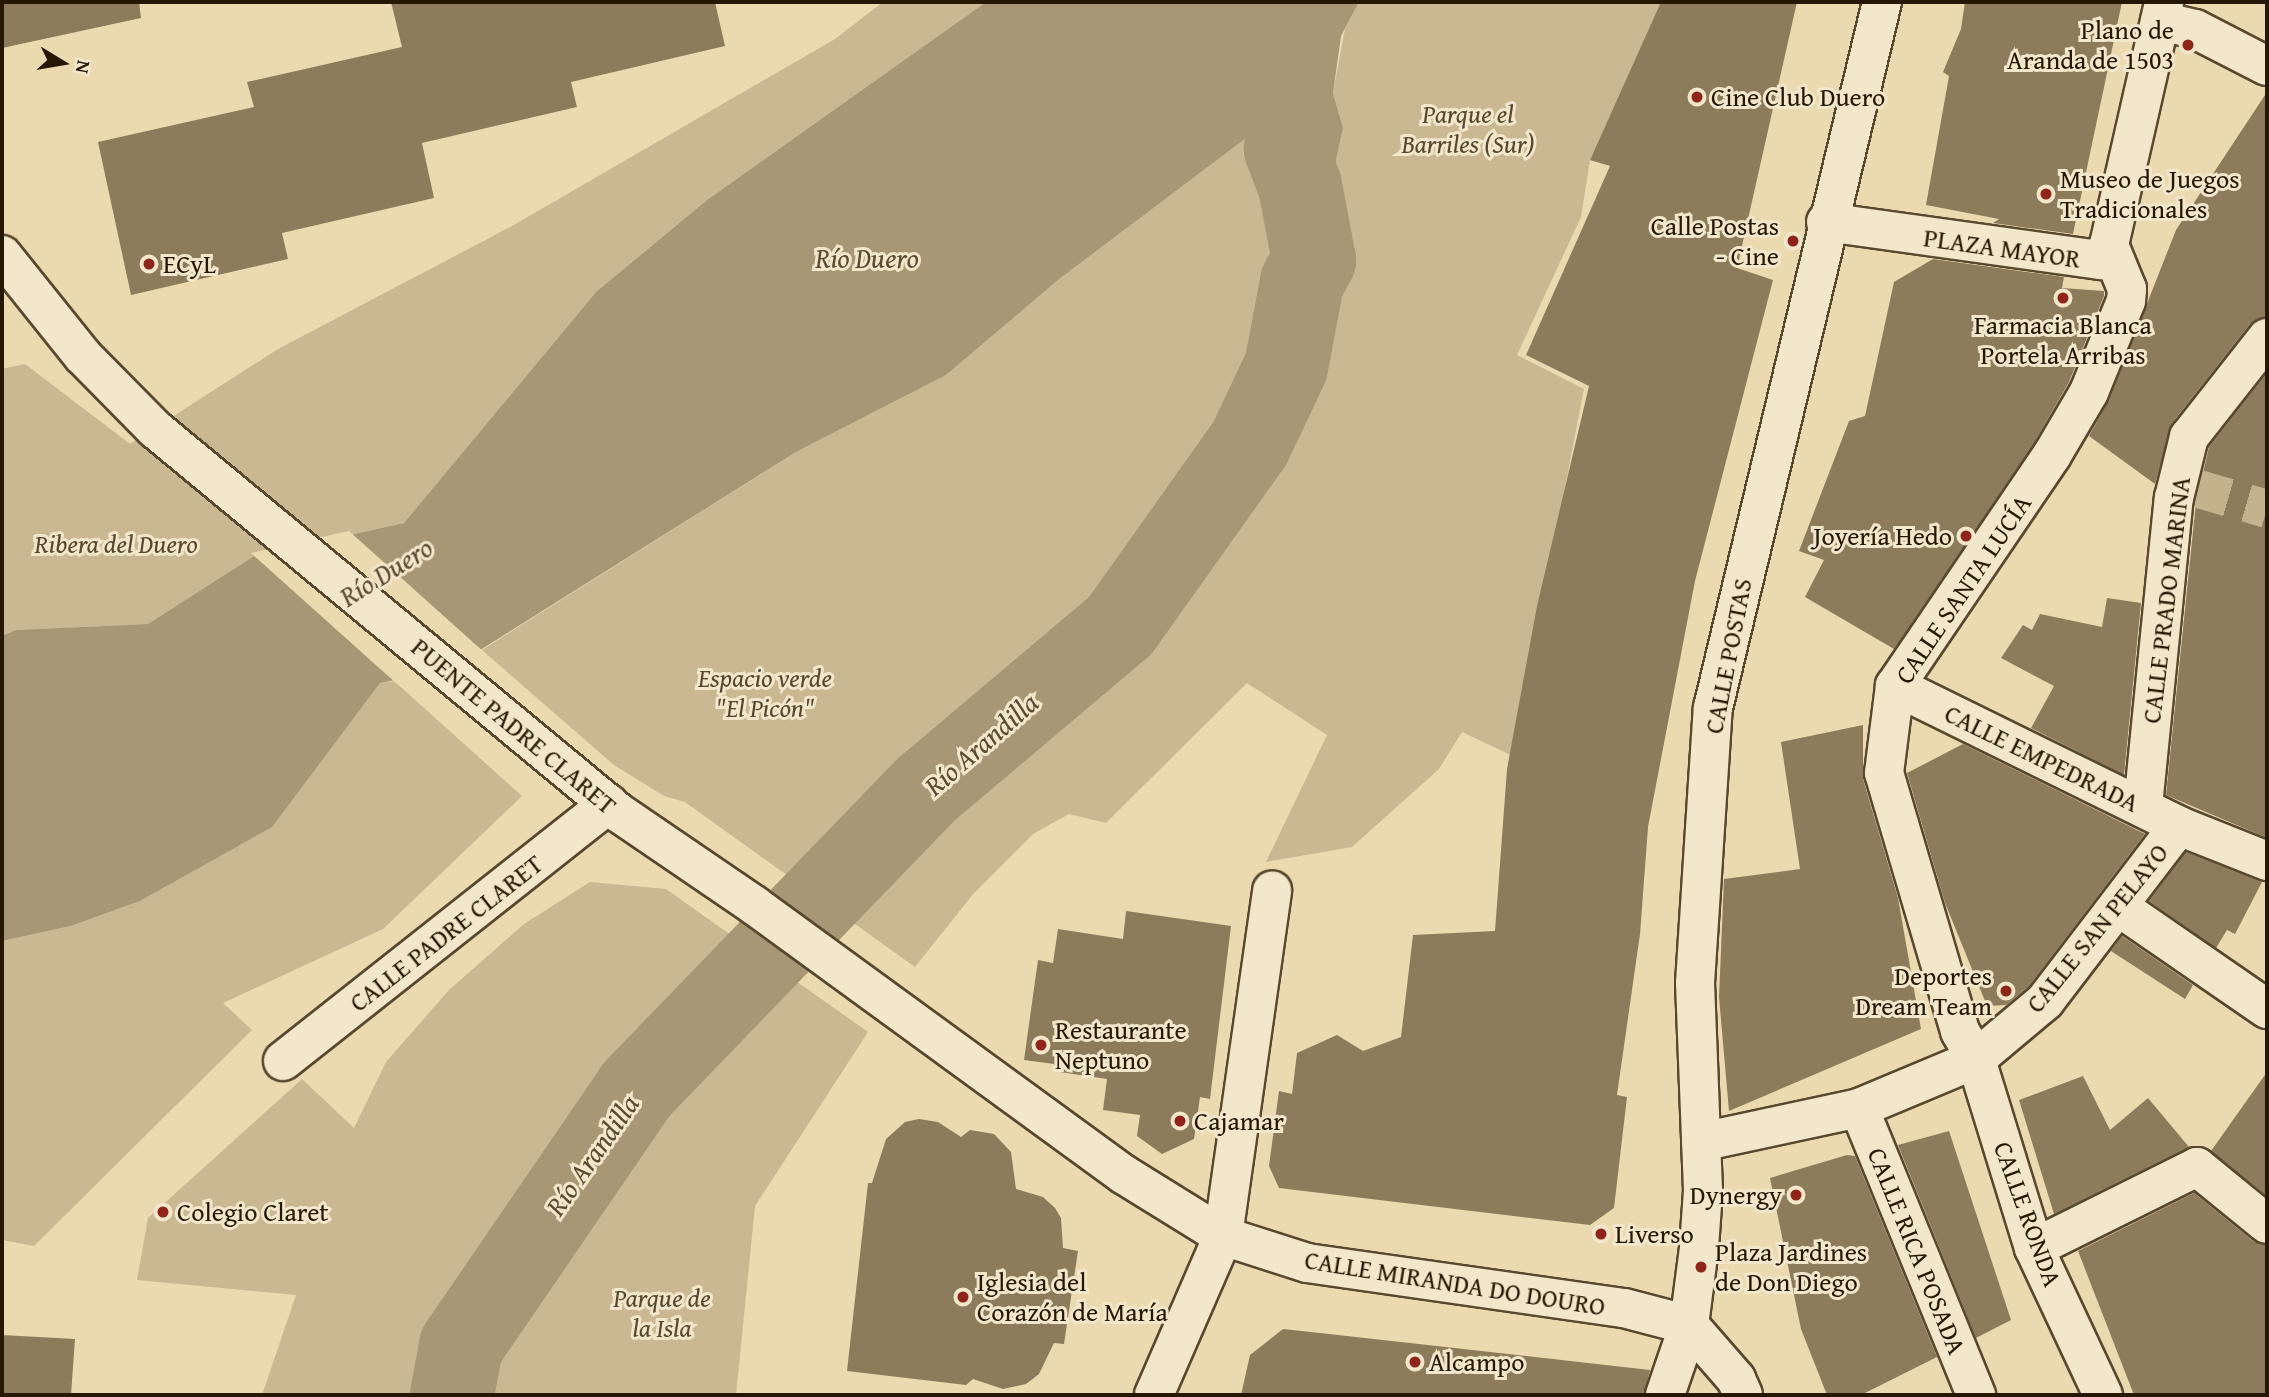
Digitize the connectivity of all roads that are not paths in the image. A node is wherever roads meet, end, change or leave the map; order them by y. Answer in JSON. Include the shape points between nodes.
{"nodes":[{"id":1,"x":1882,"y":2,"type":"edge"},
{"id":2,"x":2162,"y":11,"type":"edge"},
{"id":3,"x":2267,"y":66,"type":"edge"},
{"id":4,"x":1826,"y":222,"type":"junction"},
{"id":5,"x":2109,"y":245,"type":"junction"},
{"id":6,"x":2,"y":255,"type":"edge"},
{"id":7,"x":2267,"y":338,"type":"edge"},
{"id":8,"x":1895,"y":686,"type":"junction"},
{"id":9,"x":609,"y":804,"type":"junction"},
{"id":10,"x":2143,"y":806,"type":"junction"},
{"id":11,"x":2179,"y":826,"type":"junction"},
{"id":12,"x":2267,"y":861,"type":"edge"},
{"id":13,"x":1272,"y":890,"type":"dead end"},
{"id":14,"x":2119,"y":907,"type":"junction"},
{"id":15,"x":888,"y":1004,"type":"joint"},
{"id":16,"x":2267,"y":1009,"type":"edge"},
{"id":17,"x":1968,"y":1045,"type":"junction"},
{"id":18,"x":284,"y":1061,"type":"dead end"},
{"id":19,"x":1859,"y":1108,"type":"junction"},
{"id":20,"x":1701,"y":1142,"type":"junction"},
{"id":21,"x":2267,"y":1224,"type":"edge"},
{"id":22,"x":1223,"y":1236,"type":"junction"},
{"id":23,"x":2034,"y":1248,"type":"junction"},
{"id":24,"x":1689,"y":1325,"type":"junction"},
{"id":25,"x":1154,"y":1395,"type":"edge"},
{"id":26,"x":1665,"y":1395,"type":"edge"},
{"id":27,"x":1744,"y":1395,"type":"edge"},
{"id":28,"x":1976,"y":1395,"type":"edge"},
{"id":29,"x":2103,"y":1395,"type":"edge"}],
"edges":[{"from":1,"to":4,"type":"street","name":"CALLE POSTAS"},
{"from":2,"to":3,"type":"street","name":"PLAZA MAYOR"},
{"from":2,"to":5,"type":"street","name":"PLAZA MAYOR"},
{"from":4,"to":5,"type":"street","name":"PLAZA MAYOR","via":[[2085,261],[2101,260]]},
{"from":4,"to":20,"type":"street","name":"CALLE POSTAS","via":[[1713,708],[1695,983]]},
{"from":5,"to":8,"type":"street","name":"CALLE SANTA LUCÍA","via":[[2127,289],[2126,301],[2089,392],[2052,456]]},
{"from":6,"to":9,"type":"street","name":"PUENTE PADRE CLARET","via":[[83,356],[155,429]]},
{"from":7,"to":10,"type":"street","name":"CALLE PRADO MARINA","via":[[2189,437]]},
{"from":8,"to":10,"type":"street","name":"CALLE EMPEDRADA"},
{"from":8,"to":17,"type":"street","name":"CALLE SANTA LUCÍA","via":[[1884,774]]},
{"from":9,"to":15,"type":"street","name":"PUENTE PADRE CLARET"},
{"from":9,"to":18,"type":"street","name":"CALLE PADRE CLARET"},
{"from":10,"to":11,"type":"street","name":"CALLE EMPEDRADA"},
{"from":11,"to":12,"type":"street","name":"CALLE EMPEDRADA"},
{"from":11,"to":14,"type":"street","name":"CALLE SAN PELAYO"},
{"from":13,"to":22,"type":"street"},
{"from":14,"to":16,"type":"street"},
{"from":14,"to":17,"type":"street","name":"CALLE SAN PELAYO","via":[[2045,1001]]},
{"from":15,"to":22,"type":"street","name":"CALLE MIRANDA DO DOURO","via":[[1122,1174]]},
{"from":17,"to":19,"type":"street","name":"CALLE SAN PELAYO"},
{"from":17,"to":23,"type":"street","name":"CALLE RONDA"},
{"from":19,"to":20,"type":"street","name":"CALLE SAN PELAYO"},
{"from":19,"to":28,"type":"street","name":"CALLE RICA POSADA"},
{"from":20,"to":24,"type":"street","name":"CALLE POSTAS","via":[[1703,1191]]},
{"from":21,"to":23,"type":"street","via":[[2197,1167]]},
{"from":22,"to":24,"type":"street","name":"CALLE MIRANDA DO DOURO","via":[[1307,1263],[1624,1308]]},
{"from":22,"to":25,"type":"street"},
{"from":23,"to":29,"type":"street","name":"CALLE RONDA"},
{"from":24,"to":26,"type":"street"},
{"from":24,"to":27,"type":"street","via":[[1736,1379]]}]}
